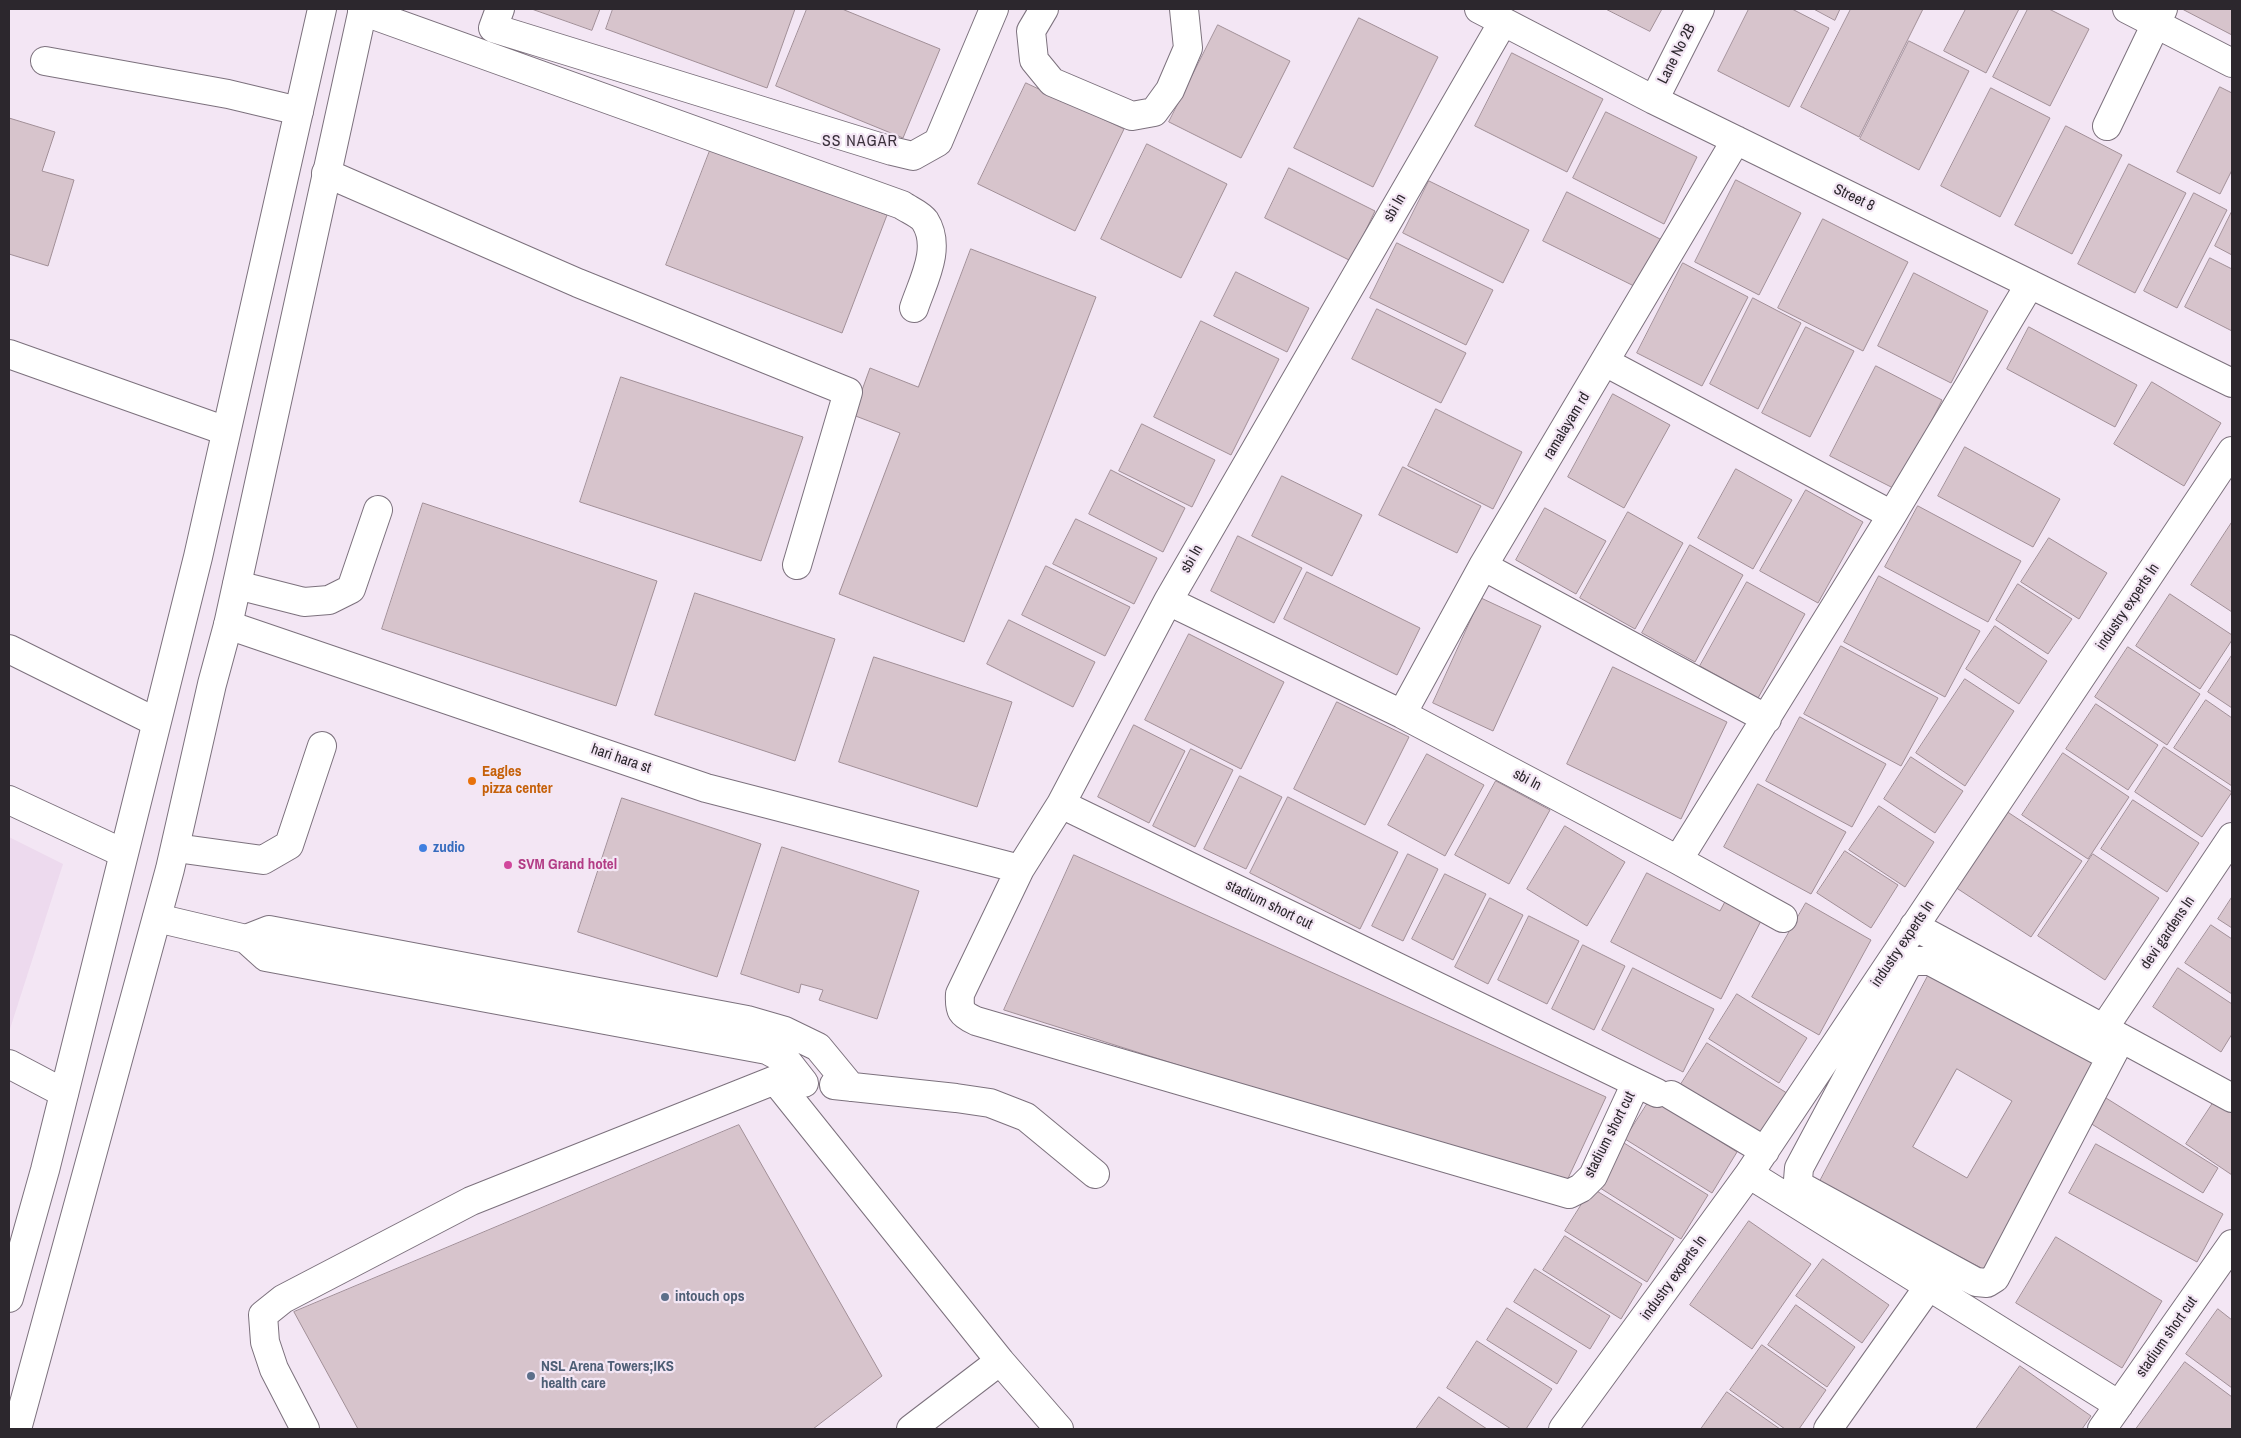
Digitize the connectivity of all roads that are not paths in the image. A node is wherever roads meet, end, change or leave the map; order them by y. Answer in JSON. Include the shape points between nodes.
{"nodes":[{"id":1,"x":322,"y":9,"type":"edge"},
{"id":2,"x":500,"y":9,"type":"edge"},
{"id":3,"x":994,"y":9,"type":"edge"},
{"id":4,"x":1044,"y":9,"type":"edge"},
{"id":5,"x":1184,"y":9,"type":"edge"},
{"id":6,"x":1479,"y":9,"type":"edge"},
{"id":7,"x":1700,"y":9,"type":"edge"},
{"id":8,"x":2127,"y":9,"type":"edge"},
{"id":9,"x":363,"y":10,"type":"edge"},
{"id":10,"x":2160,"y":16,"type":"edge"},
{"id":11,"x":1502,"y":22,"type":"junction"},
{"id":12,"x":45,"y":61,"type":"dead end"},
{"id":13,"x":2232,"y":63,"type":"edge"},
{"id":14,"x":1654,"y":100,"type":"junction"},
{"id":15,"x":299,"y":111,"type":"junction"},
{"id":16,"x":2107,"y":126,"type":"dead end"},
{"id":17,"x":1736,"y":140,"type":"junction"},
{"id":18,"x":326,"y":173,"type":"junction"},
{"id":19,"x":2030,"y":284,"type":"junction"},
{"id":20,"x":914,"y":308,"type":"dead end"},
{"id":21,"x":9,"y":354,"type":"edge"},
{"id":22,"x":1605,"y":362,"type":"junction"},
{"id":23,"x":2232,"y":382,"type":"edge"},
{"id":24,"x":226,"y":431,"type":"junction"},
{"id":25,"x":2232,"y":451,"type":"edge"},
{"id":26,"x":378,"y":510,"type":"dead end"},
{"id":27,"x":1892,"y":515,"type":"junction"},
{"id":28,"x":797,"y":566,"type":"dead end"},
{"id":29,"x":1483,"y":566,"type":"junction"},
{"id":30,"x":237,"y":585,"type":"junction"},
{"id":31,"x":1168,"y":601,"type":"junction"},
{"id":32,"x":228,"y":626,"type":"junction"},
{"id":33,"x":9,"y":649,"type":"edge"},
{"id":34,"x":1402,"y":714,"type":"junction"},
{"id":35,"x":1767,"y":719,"type":"junction"},
{"id":36,"x":156,"y":722,"type":"junction"},
{"id":37,"x":322,"y":746,"type":"dead end"},
{"id":38,"x":9,"y":800,"type":"edge"},
{"id":39,"x":1060,"y":804,"type":"junction"},
{"id":40,"x":2232,"y":837,"type":"edge"},
{"id":41,"x":176,"y":848,"type":"junction"},
{"id":42,"x":123,"y":853,"type":"junction"},
{"id":43,"x":1678,"y":860,"type":"junction"},
{"id":44,"x":1020,"y":869,"type":"junction"},
{"id":45,"x":158,"y":918,"type":"junction"},
{"id":46,"x":1783,"y":918,"type":"dead end"},
{"id":47,"x":1914,"y":926,"type":"junction"},
{"id":48,"x":260,"y":942,"type":"junction"},
{"id":49,"x":2112,"y":1041,"type":"junction"},
{"id":50,"x":9,"y":1064,"type":"edge"},
{"id":51,"x":775,"y":1080,"type":"junction"},
{"id":52,"x":804,"y":1083,"type":"junction"},
{"id":53,"x":851,"y":1087,"type":"junction"},
{"id":54,"x":1655,"y":1091,"type":"junction"},
{"id":55,"x":64,"y":1092,"type":"junction"},
{"id":56,"x":2232,"y":1098,"type":"edge"},
{"id":57,"x":1765,"y":1151,"type":"junction"},
{"id":58,"x":1095,"y":1174,"type":"dead end"},
{"id":59,"x":1749,"y":1174,"type":"junction"},
{"id":60,"x":35,"y":1206,"type":"junction"},
{"id":61,"x":74,"y":1219,"type":"junction"},
{"id":62,"x":2232,"y":1244,"type":"edge"},
{"id":63,"x":1987,"y":1283,"type":"junction"},
{"id":64,"x":1929,"y":1286,"type":"junction"},
{"id":65,"x":9,"y":1298,"type":"edge"},
{"id":66,"x":1970,"y":1312,"type":"junction"},
{"id":67,"x":1000,"y":1361,"type":"junction"},
{"id":68,"x":2119,"y":1405,"type":"junction"},
{"id":69,"x":17,"y":1429,"type":"edge"},
{"id":70,"x":305,"y":1429,"type":"edge"},
{"id":71,"x":911,"y":1429,"type":"edge"},
{"id":72,"x":1059,"y":1429,"type":"edge"},
{"id":73,"x":1564,"y":1429,"type":"edge"},
{"id":74,"x":1828,"y":1429,"type":"edge"},
{"id":75,"x":2102,"y":1429,"type":"edge"}],
"edges":[{"from":1,"to":15,"type":"main road"},
{"from":2,"to":3,"type":"main road","via":[[493,28],[913,156],[938,142]]},
{"from":4,"to":5,"type":"main road","via":[[1030,31],[1034,60],[1052,82],[1132,116],[1154,112],[1170,90],[1188,48]]},
{"from":6,"to":11,"type":"main road","name":"Street 8"},
{"from":7,"to":14,"type":"main road","name":"Lane No 2B"},
{"from":8,"to":10,"type":"main road"},
{"from":9,"to":18,"type":"main road"},
{"from":9,"to":20,"type":"main road","via":[[902,205],[924,219],[933,252]]},
{"from":10,"to":13,"type":"main road"},
{"from":10,"to":16,"type":"main road"},
{"from":11,"to":14,"type":"main road","name":"Street 8"},
{"from":11,"to":31,"type":"main road","name":"sbi ln"},
{"from":12,"to":15,"type":"main road","via":[[228,94]]},
{"from":14,"to":17,"type":"main road","name":"Street 8"},
{"from":15,"to":24,"type":"main road"},
{"from":17,"to":19,"type":"main road","name":"Street 8"},
{"from":17,"to":22,"type":"main road","name":"ramalayam rd"},
{"from":18,"to":28,"type":"main road","via":[[569,279],[848,392]]},
{"from":18,"to":30,"type":"main road"},
{"from":19,"to":23,"type":"main road","name":"Street 8"},
{"from":19,"to":27,"type":"main road"},
{"from":21,"to":24,"type":"main road"},
{"from":22,"to":27,"type":"main road"},
{"from":22,"to":29,"type":"main road","name":"ramalayam rd"},
{"from":24,"to":36,"type":"main road"},
{"from":25,"to":47,"type":"main road","name":"industry experts ln"},
{"from":26,"to":30,"type":"main road","via":[[351,589],[329,600],[304,602]]},
{"from":27,"to":35,"type":"main road"},
{"from":29,"to":34,"type":"main road","name":"ramalayam rd"},
{"from":29,"to":35,"type":"main road"},
{"from":30,"to":32,"type":"main road"},
{"from":31,"to":34,"type":"main road","name":"sbi ln"},
{"from":31,"to":39,"type":"main road"},
{"from":32,"to":41,"type":"main road"},
{"from":32,"to":44,"type":"main road","name":"hari hara st","via":[[706,788]]},
{"from":33,"to":36,"type":"main road"},
{"from":34,"to":43,"type":"main road","name":"sbi ln"},
{"from":35,"to":43,"type":"main road"},
{"from":36,"to":42,"type":"main road"},
{"from":37,"to":41,"type":"main road","via":[[289,845],[263,860]]},
{"from":38,"to":42,"type":"main road"},
{"from":39,"to":44,"type":"main road"},
{"from":39,"to":54,"type":"main road","name":"stadium short cut"},
{"from":40,"to":49,"type":"main road","name":"devi gardens ln"},
{"from":41,"to":45,"type":"main road"},
{"from":42,"to":55,"type":"main road"},
{"from":43,"to":46,"type":"main road","name":"sbi ln"},
{"from":44,"to":54,"type":"main road","name":"stadium short cut","via":[[960,994],[959,1007],[965,1016],[976,1021],[1569,1194],[1581,1188],[1592,1176]]},
{"from":45,"to":48,"type":"main road"},
{"from":45,"to":61,"type":"main road"},
{"from":47,"to":49,"type":"main road"},
{"from":47,"to":57,"type":"main road","name":"industry experts ln"},
{"from":48,"to":52,"type":"main road","via":[[767,1050],[786,1060]]},
{"from":48,"to":53,"type":"main road","via":[[747,1020],[785,1031],[818,1048]]},
{"from":49,"to":56,"type":"main road"},
{"from":49,"to":63,"type":"main road","name":"devi gardens ln","via":[[1995,1278]]},
{"from":49,"to":63,"type":"main road","via":[[1930,961],[1914,961],[1907,966],[1799,1168],[1798,1180],[1802,1187],[1976,1282]]},
{"from":50,"to":55,"type":"main road"},
{"from":51,"to":52,"type":"main road"},
{"from":51,"to":67,"type":"main road"},
{"from":51,"to":70,"type":"main road","via":[[471,1202],[283,1299],[263,1315],[265,1342],[274,1369]]},
{"from":52,"to":53,"type":"main road"},
{"from":53,"to":58,"type":"main road","via":[[990,1104],[1026,1117]]},
{"from":54,"to":57,"type":"main road"},
{"from":55,"to":60,"type":"main road"},
{"from":57,"to":59,"type":"main road","name":"industry experts ln"},
{"from":59,"to":64,"type":"main road"},
{"from":59,"to":73,"type":"main road","name":"industry experts ln"},
{"from":60,"to":61,"type":"main road"},
{"from":60,"to":65,"type":"main road"},
{"from":61,"to":69,"type":"main road"},
{"from":62,"to":68,"type":"main road","name":"stadium short cut"},
{"from":63,"to":66,"type":"main road","name":"devi gardens ln"},
{"from":64,"to":66,"type":"main road"},
{"from":64,"to":74,"type":"main road"},
{"from":66,"to":68,"type":"main road"},
{"from":67,"to":71,"type":"main road"},
{"from":67,"to":72,"type":"main road"},
{"from":68,"to":75,"type":"main road","name":"stadium short cut"}]}
